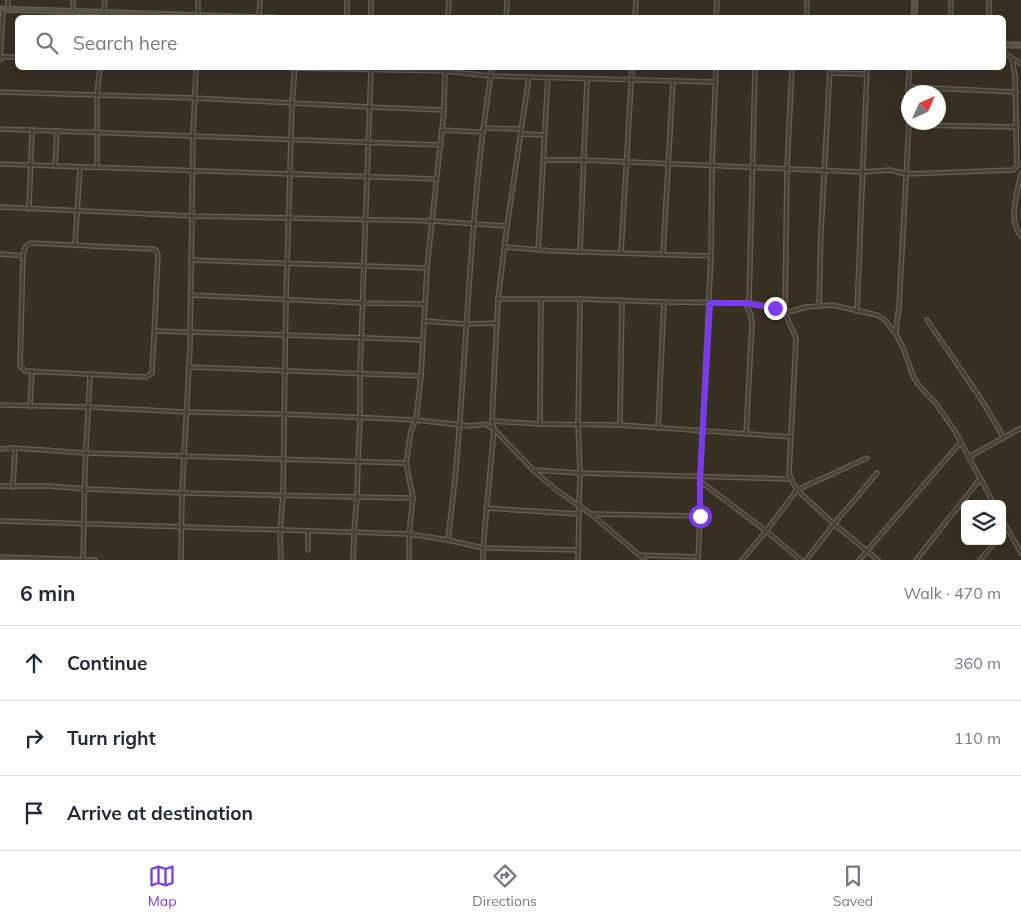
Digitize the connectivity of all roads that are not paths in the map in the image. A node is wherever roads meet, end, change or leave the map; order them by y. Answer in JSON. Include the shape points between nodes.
{"nodes":[{"id":1,"x":8,"y":0,"type":"edge"},
{"id":2,"x":73,"y":0,"type":"edge"},
{"id":3,"x":105,"y":0,"type":"edge"},
{"id":4,"x":198,"y":0,"type":"edge"},
{"id":5,"x":260,"y":0,"type":"edge"},
{"id":6,"x":347,"y":0,"type":"edge"},
{"id":7,"x":371,"y":0,"type":"edge"},
{"id":8,"x":449,"y":0,"type":"edge"},
{"id":9,"x":507,"y":0,"type":"edge"},
{"id":10,"x":636,"y":0,"type":"edge"},
{"id":11,"x":717,"y":0,"type":"edge"},
{"id":12,"x":807,"y":0,"type":"edge"},
{"id":13,"x":915,"y":0,"type":"edge"},
{"id":14,"x":951,"y":0,"type":"edge"},
{"id":15,"x":989,"y":0,"type":"edge"},
{"id":16,"x":4,"y":9,"type":"edge"},
{"id":17,"x":73,"y":12,"type":"junction"},
{"id":18,"x":103,"y":15,"type":"edge"},
{"id":19,"x":198,"y":15,"type":"edge"},
{"id":20,"x":259,"y":15,"type":"edge"},
{"id":21,"x":346,"y":15,"type":"edge"},
{"id":22,"x":371,"y":15,"type":"edge"},
{"id":23,"x":448,"y":15,"type":"edge"},
{"id":24,"x":506,"y":15,"type":"edge"},
{"id":25,"x":635,"y":15,"type":"edge"},
{"id":26,"x":716,"y":15,"type":"edge"},
{"id":27,"x":807,"y":15,"type":"edge"},
{"id":28,"x":914,"y":15,"type":"edge"},
{"id":29,"x":951,"y":15,"type":"edge"},
{"id":30,"x":989,"y":15,"type":"edge"},
{"id":31,"x":1006,"y":45,"type":"edge"},
{"id":32,"x":1021,"y":45,"type":"edge"},
{"id":33,"x":1006,"y":54,"type":"edge"},
{"id":34,"x":15,"y":57,"type":"edge"},
{"id":35,"x":0,"y":58,"type":"edge"},
{"id":36,"x":1012,"y":58,"type":"junction"},
{"id":37,"x":1021,"y":64,"type":"edge"},
{"id":38,"x":100,"y":70,"type":"edge"},
{"id":39,"x":196,"y":70,"type":"edge"},
{"id":40,"x":296,"y":70,"type":"edge"},
{"id":41,"x":371,"y":70,"type":"edge"},
{"id":42,"x":444,"y":70,"type":"edge"},
{"id":43,"x":451,"y":70,"type":"edge"},
{"id":44,"x":492,"y":70,"type":"edge"},
{"id":45,"x":632,"y":70,"type":"edge"},
{"id":46,"x":716,"y":70,"type":"edge"},
{"id":47,"x":755,"y":70,"type":"edge"},
{"id":48,"x":792,"y":70,"type":"edge"},
{"id":49,"x":867,"y":70,"type":"edge"},
{"id":50,"x":910,"y":70,"type":"edge"},
{"id":51,"x":830,"y":73,"type":"joint"},
{"id":52,"x":866,"y":74,"type":"junction"},
{"id":53,"x":491,"y":76,"type":"junction"},
{"id":54,"x":529,"y":77,"type":"junction"},
{"id":55,"x":548,"y":78,"type":"junction"},
{"id":56,"x":587,"y":79,"type":"junction"},
{"id":57,"x":631,"y":81,"type":"junction"},
{"id":58,"x":673,"y":81,"type":"junction"},
{"id":59,"x":716,"y":82,"type":"junction"},
{"id":60,"x":908,"y":85,"type":"edge"},
{"id":61,"x":946,"y":89,"type":"edge"},
{"id":62,"x":0,"y":92,"type":"edge"},
{"id":63,"x":1016,"y":92,"type":"junction"},
{"id":64,"x":97,"y":94,"type":"junction"},
{"id":65,"x":194,"y":98,"type":"junction"},
{"id":66,"x":292,"y":104,"type":"junction"},
{"id":67,"x":369,"y":107,"type":"junction"},
{"id":68,"x":444,"y":110,"type":"junction"},
{"id":69,"x":946,"y":125,"type":"edge"},
{"id":70,"x":1017,"y":127,"type":"junction"},
{"id":71,"x":0,"y":129,"type":"edge"},
{"id":72,"x":521,"y":129,"type":"junction"},
{"id":73,"x":32,"y":130,"type":"junction"},
{"id":74,"x":442,"y":130,"type":"junction"},
{"id":75,"x":482,"y":130,"type":"junction"},
{"id":76,"x":908,"y":130,"type":"edge"},
{"id":77,"x":57,"y":131,"type":"junction"},
{"id":78,"x":97,"y":133,"type":"junction"},
{"id":79,"x":521,"y":134,"type":"junction"},
{"id":80,"x":193,"y":135,"type":"junction"},
{"id":81,"x":544,"y":135,"type":"junction"},
{"id":82,"x":291,"y":140,"type":"junction"},
{"id":83,"x":369,"y":142,"type":"junction"},
{"id":84,"x":441,"y":145,"type":"junction"},
{"id":85,"x":544,"y":160,"type":"junction"},
{"id":86,"x":584,"y":160,"type":"junction"},
{"id":87,"x":627,"y":162,"type":"junction"},
{"id":88,"x":668,"y":163,"type":"junction"},
{"id":89,"x":0,"y":164,"type":"edge"},
{"id":90,"x":712,"y":165,"type":"junction"},
{"id":91,"x":31,"y":166,"type":"junction"},
{"id":92,"x":55,"y":166,"type":"junction"},
{"id":93,"x":1019,"y":166,"type":"edge"},
{"id":94,"x":80,"y":167,"type":"junction"},
{"id":95,"x":97,"y":167,"type":"junction"},
{"id":96,"x":752,"y":167,"type":"junction"},
{"id":97,"x":787,"y":168,"type":"junction"},
{"id":98,"x":192,"y":170,"type":"junction"},
{"id":99,"x":825,"y":170,"type":"junction"},
{"id":100,"x":862,"y":172,"type":"junction"},
{"id":101,"x":1021,"y":173,"type":"edge"},
{"id":102,"x":290,"y":174,"type":"junction"},
{"id":103,"x":906,"y":174,"type":"junction"},
{"id":104,"x":367,"y":177,"type":"junction"},
{"id":105,"x":436,"y":179,"type":"junction"},
{"id":106,"x":0,"y":208,"type":"edge"},
{"id":107,"x":30,"y":209,"type":"junction"},
{"id":108,"x":77,"y":211,"type":"junction"},
{"id":109,"x":193,"y":216,"type":"junction"},
{"id":110,"x":289,"y":218,"type":"junction"},
{"id":111,"x":366,"y":220,"type":"junction"},
{"id":112,"x":433,"y":221,"type":"junction"},
{"id":113,"x":473,"y":224,"type":"junction"},
{"id":114,"x":507,"y":226,"type":"junction"},
{"id":115,"x":1021,"y":236,"type":"edge"},
{"id":116,"x":75,"y":245,"type":"junction"},
{"id":117,"x":505,"y":247,"type":"junction"},
{"id":118,"x":538,"y":250,"type":"junction"},
{"id":119,"x":580,"y":252,"type":"junction"},
{"id":120,"x":621,"y":253,"type":"junction"},
{"id":121,"x":0,"y":254,"type":"edge"},
{"id":122,"x":662,"y":254,"type":"junction"},
{"id":123,"x":23,"y":256,"type":"junction"},
{"id":124,"x":711,"y":256,"type":"junction"},
{"id":125,"x":191,"y":260,"type":"junction"},
{"id":126,"x":288,"y":262,"type":"junction"},
{"id":127,"x":364,"y":265,"type":"junction"},
{"id":128,"x":427,"y":268,"type":"junction"},
{"id":129,"x":190,"y":295,"type":"junction"},
{"id":130,"x":498,"y":299,"type":"junction"},
{"id":131,"x":541,"y":299,"type":"junction"},
{"id":132,"x":580,"y":299,"type":"junction"},
{"id":133,"x":286,"y":300,"type":"junction"},
{"id":134,"x":622,"y":300,"type":"junction"},
{"id":135,"x":664,"y":302,"type":"junction"},
{"id":136,"x":362,"y":303,"type":"junction"},
{"id":137,"x":710,"y":303,"type":"junction"},
{"id":138,"x":425,"y":304,"type":"junction"},
{"id":139,"x":748,"y":304,"type":"junction"},
{"id":140,"x":819,"y":305,"type":"junction"},
{"id":141,"x":785,"y":311,"type":"junction"},
{"id":142,"x":857,"y":311,"type":"junction"},
{"id":143,"x":927,"y":320,"type":"dead end"},
{"id":144,"x":424,"y":321,"type":"junction"},
{"id":145,"x":497,"y":323,"type":"junction"},
{"id":146,"x":466,"y":324,"type":"junction"},
{"id":147,"x":155,"y":331,"type":"junction"},
{"id":148,"x":190,"y":332,"type":"junction"},
{"id":149,"x":286,"y":334,"type":"junction"},
{"id":150,"x":896,"y":334,"type":"junction"},
{"id":151,"x":362,"y":337,"type":"junction"},
{"id":152,"x":423,"y":340,"type":"junction"},
{"id":153,"x":189,"y":366,"type":"junction"},
{"id":154,"x":32,"y":371,"type":"junction"},
{"id":155,"x":284,"y":371,"type":"junction"},
{"id":156,"x":360,"y":373,"type":"junction"},
{"id":157,"x":90,"y":374,"type":"junction"},
{"id":158,"x":421,"y":376,"type":"junction"},
{"id":159,"x":0,"y":406,"type":"edge"},
{"id":160,"x":30,"y":406,"type":"junction"},
{"id":161,"x":89,"y":407,"type":"junction"},
{"id":162,"x":186,"y":412,"type":"junction"},
{"id":163,"x":284,"y":414,"type":"junction"},
{"id":164,"x":360,"y":418,"type":"junction"},
{"id":165,"x":416,"y":420,"type":"junction"},
{"id":166,"x":492,"y":421,"type":"junction"},
{"id":167,"x":459,"y":424,"type":"junction"},
{"id":168,"x":540,"y":424,"type":"junction"},
{"id":169,"x":578,"y":425,"type":"junction"},
{"id":170,"x":620,"y":425,"type":"junction"},
{"id":171,"x":658,"y":428,"type":"junction"},
{"id":172,"x":1021,"y":428,"type":"edge"},
{"id":173,"x":494,"y":430,"type":"junction"},
{"id":174,"x":703,"y":431,"type":"junction"},
{"id":175,"x":746,"y":434,"type":"junction"},
{"id":176,"x":791,"y":437,"type":"junction"},
{"id":177,"x":1004,"y":438,"type":"junction"},
{"id":178,"x":961,"y":442,"type":"junction"},
{"id":179,"x":15,"y":448,"type":"junction"},
{"id":180,"x":0,"y":449,"type":"edge"},
{"id":181,"x":86,"y":453,"type":"junction"},
{"id":182,"x":184,"y":456,"type":"junction"},
{"id":183,"x":969,"y":457,"type":"junction"},
{"id":184,"x":866,"y":458,"type":"dead end"},
{"id":185,"x":283,"y":459,"type":"junction"},
{"id":186,"x":358,"y":462,"type":"junction"},
{"id":187,"x":406,"y":463,"type":"junction"},
{"id":188,"x":534,"y":470,"type":"junction"},
{"id":189,"x":877,"y":472,"type":"dead end"},
{"id":190,"x":580,"y":474,"type":"junction"},
{"id":191,"x":980,"y":478,"type":"junction"},
{"id":192,"x":700,"y":479,"type":"junction"},
{"id":193,"x":791,"y":479,"type":"junction"},
{"id":194,"x":0,"y":486,"type":"edge"},
{"id":195,"x":13,"y":487,"type":"junction"},
{"id":196,"x":85,"y":489,"type":"junction"},
{"id":197,"x":797,"y":490,"type":"junction"},
{"id":198,"x":182,"y":493,"type":"junction"},
{"id":199,"x":283,"y":495,"type":"junction"},
{"id":200,"x":357,"y":498,"type":"junction"},
{"id":201,"x":413,"y":498,"type":"junction"},
{"id":202,"x":992,"y":500,"type":"edge"},
{"id":203,"x":579,"y":506,"type":"junction"},
{"id":204,"x":486,"y":508,"type":"junction"},
{"id":205,"x":579,"y":514,"type":"junction"},
{"id":206,"x":591,"y":514,"type":"junction"},
{"id":207,"x":700,"y":516,"type":"junction"},
{"id":208,"x":0,"y":522,"type":"edge"},
{"id":209,"x":84,"y":524,"type":"junction"},
{"id":210,"x":834,"y":524,"type":"junction"},
{"id":211,"x":182,"y":527,"type":"junction"},
{"id":212,"x":1007,"y":528,"type":"edge"},
{"id":213,"x":280,"y":530,"type":"junction"},
{"id":214,"x":308,"y":531,"type":"junction"},
{"id":215,"x":766,"y":531,"type":"junction"},
{"id":216,"x":354,"y":532,"type":"junction"},
{"id":217,"x":409,"y":534,"type":"junction"},
{"id":218,"x":448,"y":540,"type":"junction"},
{"id":219,"x":993,"y":545,"type":"edge"},
{"id":220,"x":483,"y":548,"type":"junction"},
{"id":221,"x":308,"y":550,"type":"dead end"},
{"id":222,"x":578,"y":550,"type":"junction"},
{"id":223,"x":866,"y":550,"type":"junction"},
{"id":224,"x":1021,"y":553,"type":"edge"},
{"id":225,"x":639,"y":556,"type":"junction"},
{"id":226,"x":0,"y":557,"type":"edge"},
{"id":227,"x":698,"y":558,"type":"edge"},
{"id":228,"x":83,"y":560,"type":"edge"},
{"id":229,"x":95,"y":560,"type":"edge"},
{"id":230,"x":181,"y":560,"type":"edge"},
{"id":231,"x":281,"y":560,"type":"edge"},
{"id":232,"x":353,"y":560,"type":"edge"},
{"id":233,"x":409,"y":560,"type":"edge"},
{"id":234,"x":483,"y":560,"type":"edge"},
{"id":235,"x":578,"y":560,"type":"edge"},
{"id":236,"x":644,"y":560,"type":"edge"},
{"id":237,"x":742,"y":560,"type":"edge"},
{"id":238,"x":801,"y":560,"type":"edge"},
{"id":239,"x":806,"y":560,"type":"edge"},
{"id":240,"x":859,"y":560,"type":"edge"},
{"id":241,"x":878,"y":560,"type":"edge"},
{"id":242,"x":916,"y":560,"type":"edge"},
{"id":243,"x":980,"y":560,"type":"edge"}],
"edges":[{"from":1,"to":16,"type":"street"},
{"from":2,"to":17,"type":"street"},
{"from":3,"to":18,"type":"street"},
{"from":4,"to":19,"type":"street"},
{"from":5,"to":20,"type":"street"},
{"from":6,"to":21,"type":"street"},
{"from":7,"to":22,"type":"street"},
{"from":8,"to":23,"type":"street"},
{"from":9,"to":24,"type":"street"},
{"from":10,"to":25,"type":"street"},
{"from":11,"to":26,"type":"street"},
{"from":12,"to":27,"type":"street"},
{"from":13,"to":28,"type":"street"},
{"from":14,"to":29,"type":"street"},
{"from":15,"to":30,"type":"street"},
{"from":16,"to":17,"type":"street"},
{"from":16,"to":35,"type":"street"},
{"from":17,"to":18,"type":"street"},
{"from":31,"to":32,"type":"street"},
{"from":33,"to":36,"type":"street"},
{"from":34,"to":35,"type":"street"},
{"from":36,"to":37,"type":"street"},
{"from":36,"to":63,"type":"street"},
{"from":38,"to":64,"type":"street"},
{"from":39,"to":65,"type":"street"},
{"from":40,"to":66,"type":"street"},
{"from":41,"to":67,"type":"street"},
{"from":42,"to":68,"type":"street"},
{"from":43,"to":53,"type":"street"},
{"from":44,"to":53,"type":"street"},
{"from":45,"to":57,"type":"street"},
{"from":46,"to":59,"type":"street"},
{"from":47,"to":96,"type":"street"},
{"from":48,"to":97,"type":"street"},
{"from":49,"to":52,"type":"street"},
{"from":50,"to":60,"type":"street"},
{"from":51,"to":52,"type":"street"},
{"from":51,"to":99,"type":"street"},
{"from":52,"to":100,"type":"street"},
{"from":53,"to":54,"type":"street"},
{"from":53,"to":75,"type":"street"},
{"from":54,"to":55,"type":"street"},
{"from":54,"to":72,"type":"street"},
{"from":55,"to":56,"type":"street"},
{"from":55,"to":81,"type":"street"},
{"from":56,"to":57,"type":"street"},
{"from":56,"to":86,"type":"street"},
{"from":57,"to":58,"type":"street"},
{"from":57,"to":87,"type":"street"},
{"from":58,"to":59,"type":"street"},
{"from":58,"to":88,"type":"street"},
{"from":59,"to":90,"type":"street"},
{"from":61,"to":63,"type":"street"},
{"from":62,"to":64,"type":"street"},
{"from":63,"to":70,"type":"street"},
{"from":64,"to":65,"type":"street"},
{"from":64,"to":78,"type":"street"},
{"from":65,"to":66,"type":"street"},
{"from":65,"to":80,"type":"street"},
{"from":66,"to":67,"type":"street"},
{"from":66,"to":82,"type":"street"},
{"from":67,"to":68,"type":"street"},
{"from":67,"to":83,"type":"street"},
{"from":68,"to":74,"type":"street"},
{"from":69,"to":70,"type":"street"},
{"from":70,"to":93,"type":"street"},
{"from":71,"to":73,"type":"street"},
{"from":72,"to":75,"type":"street"},
{"from":72,"to":79,"type":"street"},
{"from":73,"to":77,"type":"street"},
{"from":73,"to":91,"type":"street"},
{"from":74,"to":75,"type":"street"},
{"from":74,"to":84,"type":"street"},
{"from":75,"to":113,"type":"street"},
{"from":76,"to":103,"type":"street"},
{"from":77,"to":78,"type":"street"},
{"from":77,"to":92,"type":"street"},
{"from":78,"to":80,"type":"street"},
{"from":78,"to":95,"type":"street"},
{"from":79,"to":81,"type":"street"},
{"from":79,"to":114,"type":"street"},
{"from":80,"to":82,"type":"street"},
{"from":80,"to":98,"type":"street"},
{"from":81,"to":85,"type":"street"},
{"from":82,"to":83,"type":"street"},
{"from":82,"to":102,"type":"street"},
{"from":83,"to":84,"type":"street"},
{"from":83,"to":104,"type":"street"},
{"from":84,"to":105,"type":"street"},
{"from":85,"to":86,"type":"street"},
{"from":85,"to":118,"type":"street"},
{"from":86,"to":87,"type":"street"},
{"from":86,"to":119,"type":"street"},
{"from":87,"to":88,"type":"street"},
{"from":87,"to":120,"type":"street"},
{"from":88,"to":90,"type":"street"},
{"from":88,"to":122,"type":"street"},
{"from":89,"to":91,"type":"street"},
{"from":90,"to":96,"type":"street"},
{"from":90,"to":124,"type":"street"},
{"from":91,"to":92,"type":"street"},
{"from":91,"to":107,"type":"street"},
{"from":92,"to":94,"type":"street"},
{"from":93,"to":103,"type":"street","via":[[1011,170]]},
{"from":94,"to":95,"type":"street"},
{"from":94,"to":108,"type":"street"},
{"from":95,"to":98,"type":"street"},
{"from":96,"to":97,"type":"street"},
{"from":96,"to":139,"type":"street"},
{"from":97,"to":99,"type":"street"},
{"from":97,"to":141,"type":"street"},
{"from":98,"to":102,"type":"street"},
{"from":98,"to":109,"type":"street"},
{"from":99,"to":100,"type":"street"},
{"from":99,"to":140,"type":"street"},
{"from":100,"to":103,"type":"street","via":[[890,170]]},
{"from":100,"to":142,"type":"street"},
{"from":101,"to":115,"type":"street","via":[[1014,210],[1015,225]]},
{"from":102,"to":104,"type":"street"},
{"from":102,"to":110,"type":"street"},
{"from":103,"to":150,"type":"street"},
{"from":104,"to":105,"type":"street"},
{"from":104,"to":111,"type":"street"},
{"from":105,"to":112,"type":"street"},
{"from":106,"to":107,"type":"street"},
{"from":107,"to":108,"type":"street"},
{"from":108,"to":109,"type":"street"},
{"from":108,"to":116,"type":"street"},
{"from":109,"to":110,"type":"street"},
{"from":109,"to":125,"type":"street"},
{"from":110,"to":111,"type":"street"},
{"from":110,"to":126,"type":"street"},
{"from":111,"to":112,"type":"street"},
{"from":111,"to":127,"type":"street"},
{"from":112,"to":113,"type":"street"},
{"from":112,"to":128,"type":"street"},
{"from":113,"to":114,"type":"street"},
{"from":113,"to":146,"type":"street"},
{"from":114,"to":117,"type":"street"},
{"from":116,"to":123,"type":"street","via":[[27,244]]},
{"from":116,"to":147,"type":"street","via":[[156,250]]},
{"from":117,"to":118,"type":"street"},
{"from":117,"to":130,"type":"street"},
{"from":118,"to":119,"type":"street"},
{"from":119,"to":120,"type":"street"},
{"from":120,"to":122,"type":"street"},
{"from":121,"to":123,"type":"street"},
{"from":122,"to":124,"type":"street"},
{"from":123,"to":154,"type":"street","via":[[20,366],[25,371]]},
{"from":124,"to":137,"type":"street"},
{"from":125,"to":126,"type":"street"},
{"from":125,"to":129,"type":"street"},
{"from":126,"to":127,"type":"street"},
{"from":126,"to":133,"type":"street"},
{"from":127,"to":128,"type":"street"},
{"from":127,"to":136,"type":"street"},
{"from":128,"to":138,"type":"street"},
{"from":129,"to":133,"type":"street"},
{"from":129,"to":148,"type":"street"},
{"from":130,"to":131,"type":"street"},
{"from":130,"to":145,"type":"street"},
{"from":131,"to":132,"type":"street"},
{"from":131,"to":168,"type":"street"},
{"from":132,"to":134,"type":"street"},
{"from":132,"to":169,"type":"street"},
{"from":133,"to":136,"type":"street"},
{"from":133,"to":149,"type":"street"},
{"from":134,"to":135,"type":"street"},
{"from":134,"to":170,"type":"street"},
{"from":135,"to":137,"type":"street"},
{"from":135,"to":171,"type":"street"},
{"from":136,"to":138,"type":"street"},
{"from":136,"to":151,"type":"street"},
{"from":137,"to":139,"type":"street"},
{"from":137,"to":174,"type":"street"},
{"from":138,"to":144,"type":"street"},
{"from":139,"to":141,"type":"street"},
{"from":139,"to":175,"type":"street","via":[[752,324]]},
{"from":140,"to":141,"type":"street"},
{"from":140,"to":142,"type":"street"},
{"from":141,"to":176,"type":"street","via":[[796,339]]},
{"from":142,"to":150,"type":"street","via":[[880,316]]},
{"from":143,"to":177,"type":"street"},
{"from":144,"to":146,"type":"street"},
{"from":144,"to":152,"type":"street"},
{"from":145,"to":146,"type":"street"},
{"from":145,"to":166,"type":"street"},
{"from":146,"to":167,"type":"street"},
{"from":147,"to":148,"type":"street"},
{"from":147,"to":157,"type":"street","via":[[152,373],[146,377]]},
{"from":148,"to":149,"type":"street"},
{"from":148,"to":153,"type":"street"},
{"from":149,"to":151,"type":"street"},
{"from":149,"to":155,"type":"street"},
{"from":150,"to":178,"type":"street","via":[[916,380],[938,405]]},
{"from":151,"to":152,"type":"street"},
{"from":151,"to":156,"type":"street"},
{"from":152,"to":158,"type":"street"},
{"from":153,"to":155,"type":"street"},
{"from":153,"to":162,"type":"street"},
{"from":154,"to":157,"type":"street"},
{"from":154,"to":160,"type":"street"},
{"from":155,"to":156,"type":"street"},
{"from":155,"to":163,"type":"street"},
{"from":156,"to":158,"type":"street"},
{"from":156,"to":164,"type":"street"},
{"from":157,"to":161,"type":"street"},
{"from":158,"to":165,"type":"street"},
{"from":159,"to":160,"type":"street"},
{"from":160,"to":161,"type":"street"},
{"from":161,"to":162,"type":"street"},
{"from":161,"to":181,"type":"street"},
{"from":162,"to":163,"type":"street"},
{"from":162,"to":182,"type":"street"},
{"from":163,"to":164,"type":"street"},
{"from":163,"to":185,"type":"street"},
{"from":164,"to":165,"type":"street"},
{"from":164,"to":186,"type":"street"},
{"from":165,"to":167,"type":"street"},
{"from":165,"to":187,"type":"street"},
{"from":166,"to":168,"type":"street"},
{"from":166,"to":173,"type":"street"},
{"from":167,"to":173,"type":"street","via":[[485,424]]},
{"from":167,"to":218,"type":"street"},
{"from":168,"to":169,"type":"street"},
{"from":169,"to":170,"type":"street"},
{"from":169,"to":190,"type":"street"},
{"from":170,"to":171,"type":"street"},
{"from":171,"to":174,"type":"street"},
{"from":172,"to":177,"type":"street"},
{"from":173,"to":188,"type":"street"},
{"from":173,"to":204,"type":"street"},
{"from":174,"to":175,"type":"street"},
{"from":174,"to":192,"type":"street"},
{"from":175,"to":176,"type":"street"},
{"from":176,"to":193,"type":"street"},
{"from":177,"to":183,"type":"street"},
{"from":178,"to":183,"type":"street"},
{"from":178,"to":223,"type":"street"},
{"from":179,"to":180,"type":"street"},
{"from":179,"to":181,"type":"street"},
{"from":179,"to":195,"type":"street"},
{"from":181,"to":182,"type":"street"},
{"from":181,"to":196,"type":"street"},
{"from":182,"to":185,"type":"street"},
{"from":182,"to":198,"type":"street"},
{"from":183,"to":191,"type":"street"},
{"from":184,"to":197,"type":"street"},
{"from":185,"to":186,"type":"street"},
{"from":185,"to":199,"type":"street"},
{"from":186,"to":187,"type":"street"},
{"from":186,"to":200,"type":"street"},
{"from":187,"to":201,"type":"street"},
{"from":188,"to":190,"type":"street"},
{"from":188,"to":203,"type":"street"},
{"from":189,"to":210,"type":"street"},
{"from":190,"to":192,"type":"street"},
{"from":190,"to":203,"type":"street"},
{"from":191,"to":202,"type":"street"},
{"from":191,"to":242,"type":"street"},
{"from":192,"to":193,"type":"street"},
{"from":192,"to":207,"type":"street"},
{"from":192,"to":215,"type":"street"},
{"from":193,"to":197,"type":"street"},
{"from":194,"to":195,"type":"street"},
{"from":195,"to":196,"type":"street"},
{"from":196,"to":198,"type":"street"},
{"from":196,"to":209,"type":"street"},
{"from":197,"to":210,"type":"street"},
{"from":197,"to":215,"type":"street"},
{"from":198,"to":199,"type":"street"},
{"from":198,"to":211,"type":"street"},
{"from":199,"to":200,"type":"street"},
{"from":199,"to":213,"type":"street"},
{"from":200,"to":201,"type":"street"},
{"from":200,"to":216,"type":"street"},
{"from":201,"to":217,"type":"street"},
{"from":203,"to":205,"type":"street"},
{"from":203,"to":206,"type":"street"},
{"from":204,"to":205,"type":"street"},
{"from":204,"to":220,"type":"street"},
{"from":205,"to":222,"type":"street"},
{"from":206,"to":207,"type":"street"},
{"from":206,"to":225,"type":"street"},
{"from":207,"to":227,"type":"street"},
{"from":208,"to":209,"type":"street"},
{"from":209,"to":211,"type":"street"},
{"from":209,"to":228,"type":"street"},
{"from":210,"to":223,"type":"street"},
{"from":210,"to":239,"type":"street"},
{"from":211,"to":213,"type":"street"},
{"from":211,"to":230,"type":"street"},
{"from":212,"to":224,"type":"street"},
{"from":213,"to":214,"type":"street"},
{"from":213,"to":231,"type":"street"},
{"from":214,"to":216,"type":"street"},
{"from":214,"to":221,"type":"street"},
{"from":215,"to":237,"type":"street"},
{"from":215,"to":238,"type":"street"},
{"from":216,"to":217,"type":"street"},
{"from":216,"to":232,"type":"street"},
{"from":217,"to":218,"type":"street"},
{"from":217,"to":233,"type":"street"},
{"from":218,"to":220,"type":"street"},
{"from":219,"to":243,"type":"street"},
{"from":220,"to":222,"type":"street"},
{"from":220,"to":234,"type":"street"},
{"from":222,"to":235,"type":"street"},
{"from":223,"to":240,"type":"street"},
{"from":223,"to":241,"type":"street"},
{"from":225,"to":227,"type":"street"},
{"from":225,"to":236,"type":"street"},
{"from":226,"to":228,"type":"street"},
{"from":228,"to":229,"type":"street"}]}
